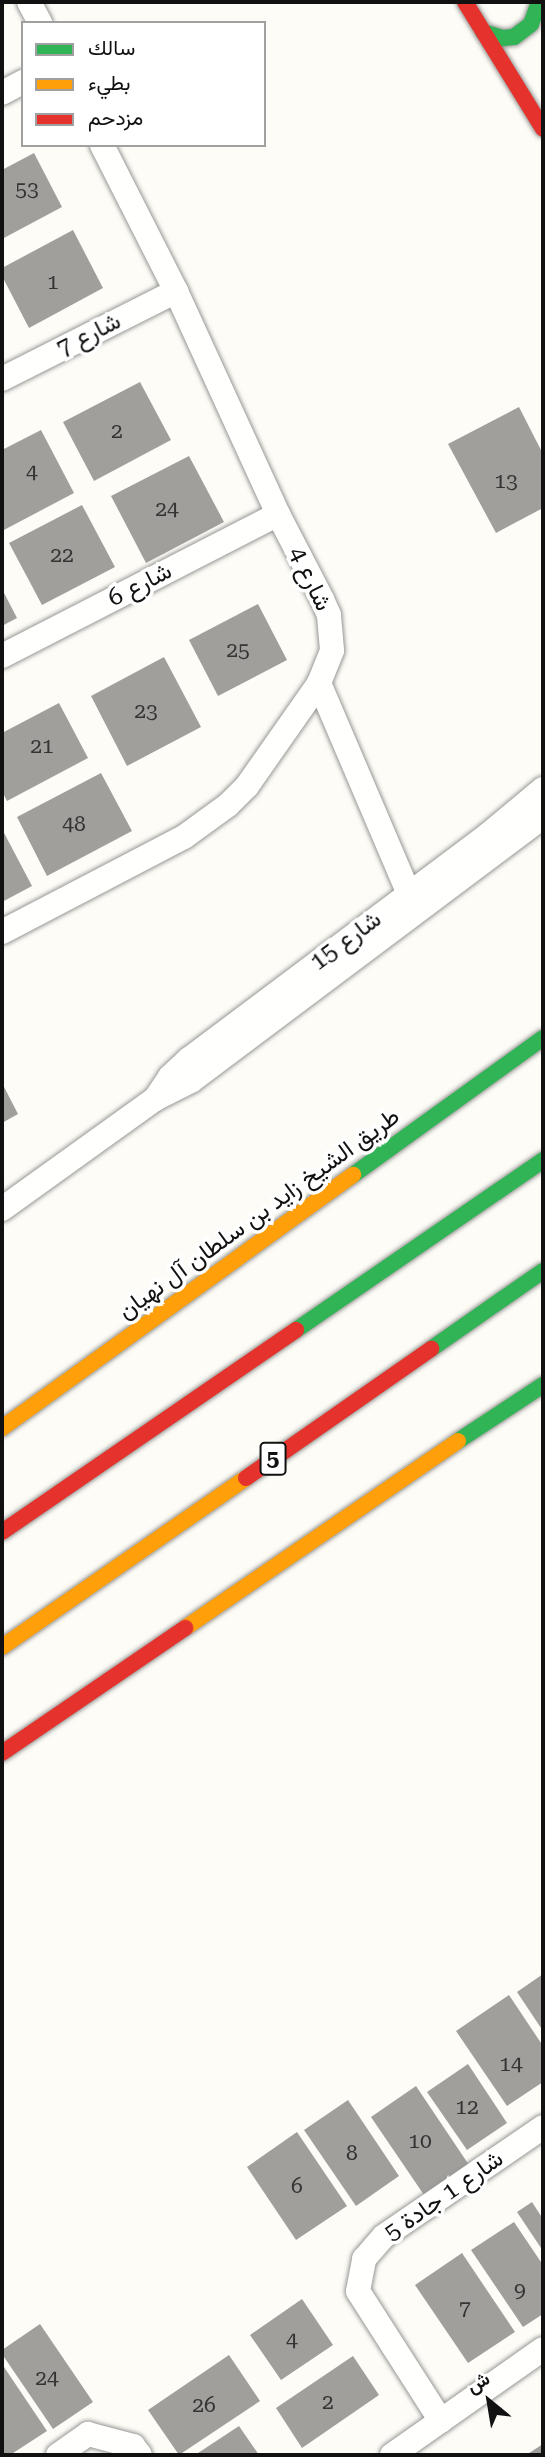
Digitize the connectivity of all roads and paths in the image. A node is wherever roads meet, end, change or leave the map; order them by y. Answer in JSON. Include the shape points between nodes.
{"nodes":[{"id":1,"x":29,"y":2,"type":"edge"},
{"id":2,"x":465,"y":2,"type":"edge"},
{"id":3,"x":539,"y":6,"type":"edge"},
{"id":4,"x":39,"y":21,"type":"edge"},
{"id":5,"x":483,"y":32,"type":"junction"},
{"id":6,"x":21,"y":83,"type":"edge"},
{"id":7,"x":2,"y":93,"type":"edge"},
{"id":8,"x":543,"y":129,"type":"edge"},
{"id":9,"x":103,"y":147,"type":"edge"},
{"id":10,"x":176,"y":291,"type":"junction"},
{"id":11,"x":2,"y":379,"type":"edge"},
{"id":12,"x":278,"y":514,"type":"junction"},
{"id":13,"x":2,"y":656,"type":"edge"},
{"id":14,"x":319,"y":683,"type":"junction"},
{"id":15,"x":543,"y":789,"type":"edge"},
{"id":16,"x":543,"y":817,"type":"edge"},
{"id":17,"x":409,"y":894,"type":"junction"},
{"id":18,"x":2,"y":932,"type":"edge"},
{"id":19,"x":543,"y":1038,"type":"edge"},
{"id":20,"x":543,"y":1054,"type":"edge"},
{"id":21,"x":155,"y":1099,"type":"junction"},
{"id":22,"x":543,"y":1160,"type":"edge"},
{"id":23,"x":332,"y":1190,"type":"junction"},
{"id":24,"x":2,"y":1209,"type":"edge"},
{"id":25,"x":543,"y":1271,"type":"edge"},
{"id":26,"x":543,"y":1379,"type":"edge"},
{"id":27,"x":543,"y":1385,"type":"edge"},
{"id":28,"x":508,"y":1406,"type":"junction"},
{"id":29,"x":2,"y":1428,"type":"edge"},
{"id":30,"x":2,"y":1532,"type":"edge"},
{"id":31,"x":2,"y":1647,"type":"edge"},
{"id":32,"x":2,"y":1753,"type":"edge"},
{"id":33,"x":543,"y":2127,"type":"edge"},
{"id":34,"x":543,"y":2349,"type":"edge"},
{"id":35,"x":441,"y":2421,"type":"junction"},
{"id":36,"x":58,"y":2455,"type":"edge"},
{"id":37,"x":140,"y":2455,"type":"edge"},
{"id":38,"x":392,"y":2455,"type":"edge"}],
"edges":[{"from":1,"to":4,"type":"street"},
{"from":2,"to":5,"type":"main road"},
{"from":3,"to":5,"type":"main road","via":[[531,24],[514,37]]},
{"from":5,"to":8,"type":"main road"},
{"from":6,"to":7,"type":"street"},
{"from":9,"to":10,"type":"street","name":"شارع 4"},
{"from":10,"to":11,"type":"street","name":"شارع 7"},
{"from":10,"to":12,"type":"street","name":"شارع 4"},
{"from":12,"to":13,"type":"street","name":"شارع 6"},
{"from":12,"to":14,"type":"street","name":"شارع 4","via":[[329,615],[332,650]]},
{"from":14,"to":17,"type":"street"},
{"from":14,"to":18,"type":"street","name":"شارع 4","via":[[247,786],[206,822]]},
{"from":15,"to":17,"type":"street","name":"شارع 15"},
{"from":16,"to":21,"type":"street","name":"شارع 15","via":[[191,1081]]},
{"from":17,"to":21,"type":"street","name":"شارع 15","via":[[189,1059]]},
{"from":19,"to":23,"type":"main road","name":"طريق الشيخ زايد بن سلطان آل نهيان"},
{"from":20,"to":23,"type":"main road"},
{"from":21,"to":24,"type":"street","name":"شارع 15"},
{"from":22,"to":30,"type":"main road"},
{"from":23,"to":29,"type":"main road","name":"طريق الشيخ زايد بن سلطان آل نهيان"},
{"from":25,"to":31,"type":"main road","number":"5"},
{"from":26,"to":28,"type":"main road"},
{"from":27,"to":28,"type":"main road"},
{"from":28,"to":32,"type":"main road"},
{"from":33,"to":35,"type":"street","name":"شارع 1 جادة 5","via":[[384,2236],[364,2259],[358,2291]]},
{"from":34,"to":35,"type":"street"},
{"from":35,"to":38,"type":"street"},
{"from":36,"to":37,"type":"street","via":[[88,2434],[133,2446]]}]}
